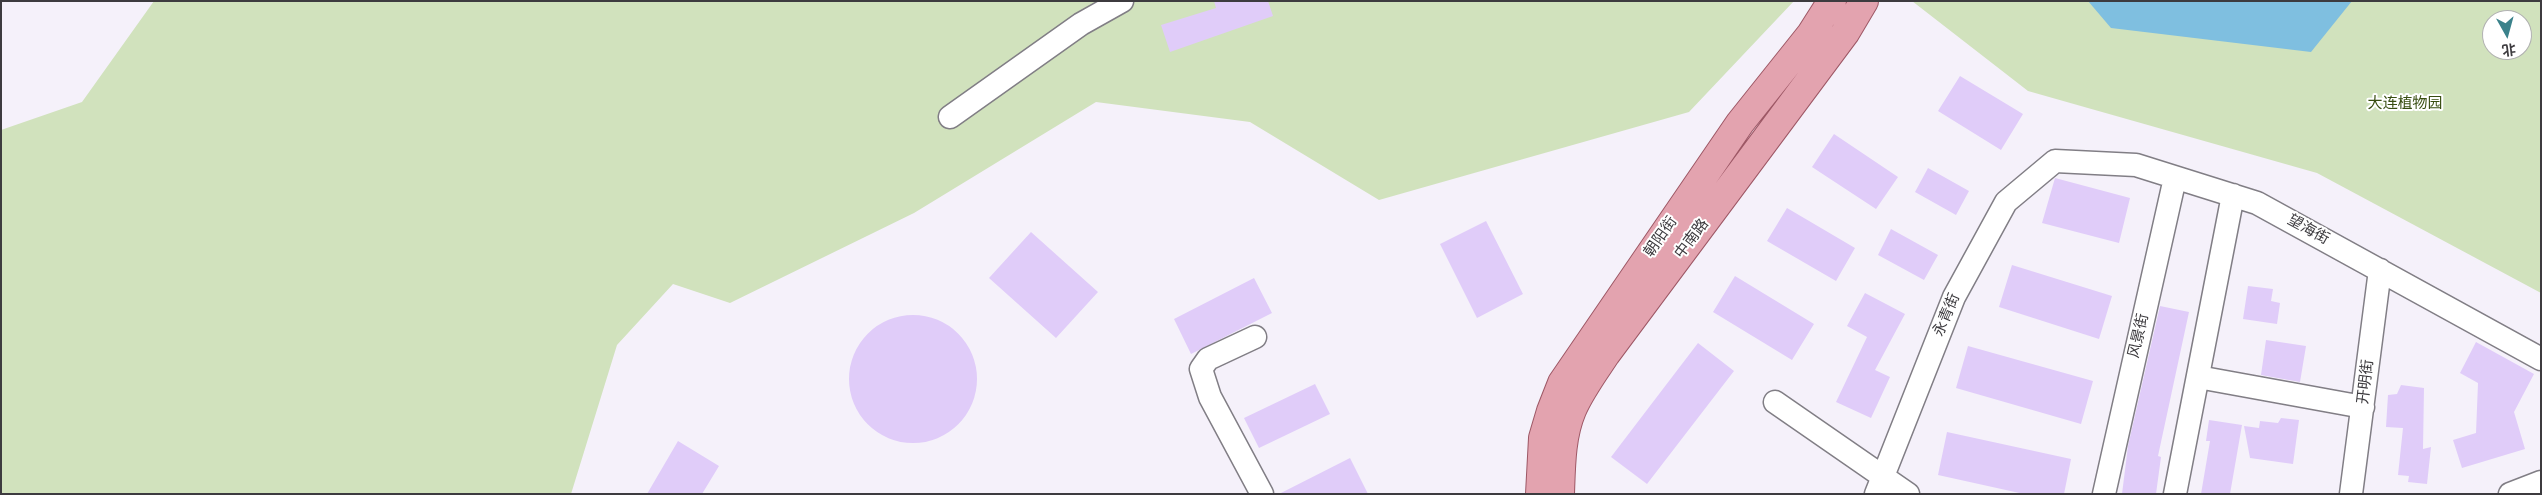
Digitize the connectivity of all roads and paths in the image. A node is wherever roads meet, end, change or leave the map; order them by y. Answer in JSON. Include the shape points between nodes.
{"nodes":[{"id":1,"x":1122,"y":1,"type":"edge"},
{"id":2,"x":1832,"y":1,"type":"edge"},
{"id":3,"x":1864,"y":1,"type":"edge"},
{"id":4,"x":950,"y":117,"type":"dead end"},
{"id":5,"x":2055,"y":161,"type":"joint"},
{"id":6,"x":2175,"y":178,"type":"junction"},
{"id":7,"x":2233,"y":195,"type":"junction"},
{"id":8,"x":2380,"y":270,"type":"junction"},
{"id":9,"x":1255,"y":337,"type":"dead end"},
{"id":10,"x":2541,"y":359,"type":"edge"},
{"id":11,"x":2198,"y":377,"type":"junction"},
{"id":12,"x":1776,"y":402,"type":"dead end"},
{"id":13,"x":2363,"y":407,"type":"junction"},
{"id":14,"x":2541,"y":482,"type":"edge"},
{"id":15,"x":1880,"y":484,"type":"edge"},
{"id":16,"x":1562,"y":487,"type":"edge"},
{"id":17,"x":1262,"y":494,"type":"edge"},
{"id":18,"x":1540,"y":494,"type":"edge"},
{"id":19,"x":1908,"y":494,"type":"edge"},
{"id":20,"x":2104,"y":494,"type":"edge"},
{"id":21,"x":2175,"y":494,"type":"edge"},
{"id":22,"x":2351,"y":494,"type":"edge"},
{"id":23,"x":2510,"y":494,"type":"edge"}],
"edges":[{"from":1,"to":4,"type":"street","via":[[1081,24]]},
{"from":2,"to":18,"type":"main road","name":"朝阳街","via":[[1811,34],[1740,123],[1562,383],[1543,438]]},
{"from":3,"to":16,"type":"main road","name":"中南路","via":[[1845,34],[1606,354],[1582,391],[1571,411],[1562,450]]},
{"from":5,"to":6,"type":"street","name":"望海街","via":[[2136,166]]},
{"from":5,"to":15,"type":"street","name":"永青街","via":[[2006,202],[1954,297]]},
{"from":6,"to":7,"type":"street","name":"望海街"},
{"from":6,"to":20,"type":"street","name":"风景街"},
{"from":7,"to":8,"type":"street","name":"望海街","via":[[2258,203]]},
{"from":7,"to":11,"type":"street"},
{"from":8,"to":10,"type":"street","name":"望海街"},
{"from":8,"to":13,"type":"street","name":"开明街"},
{"from":9,"to":17,"type":"street","via":[[1208,359],[1201,369],[1210,397]]},
{"from":11,"to":13,"type":"street"},
{"from":11,"to":21,"type":"street"},
{"from":12,"to":15,"type":"street"},
{"from":13,"to":22,"type":"street","name":"开明街"},
{"from":14,"to":23,"type":"street"},
{"from":15,"to":19,"type":"street"}]}
